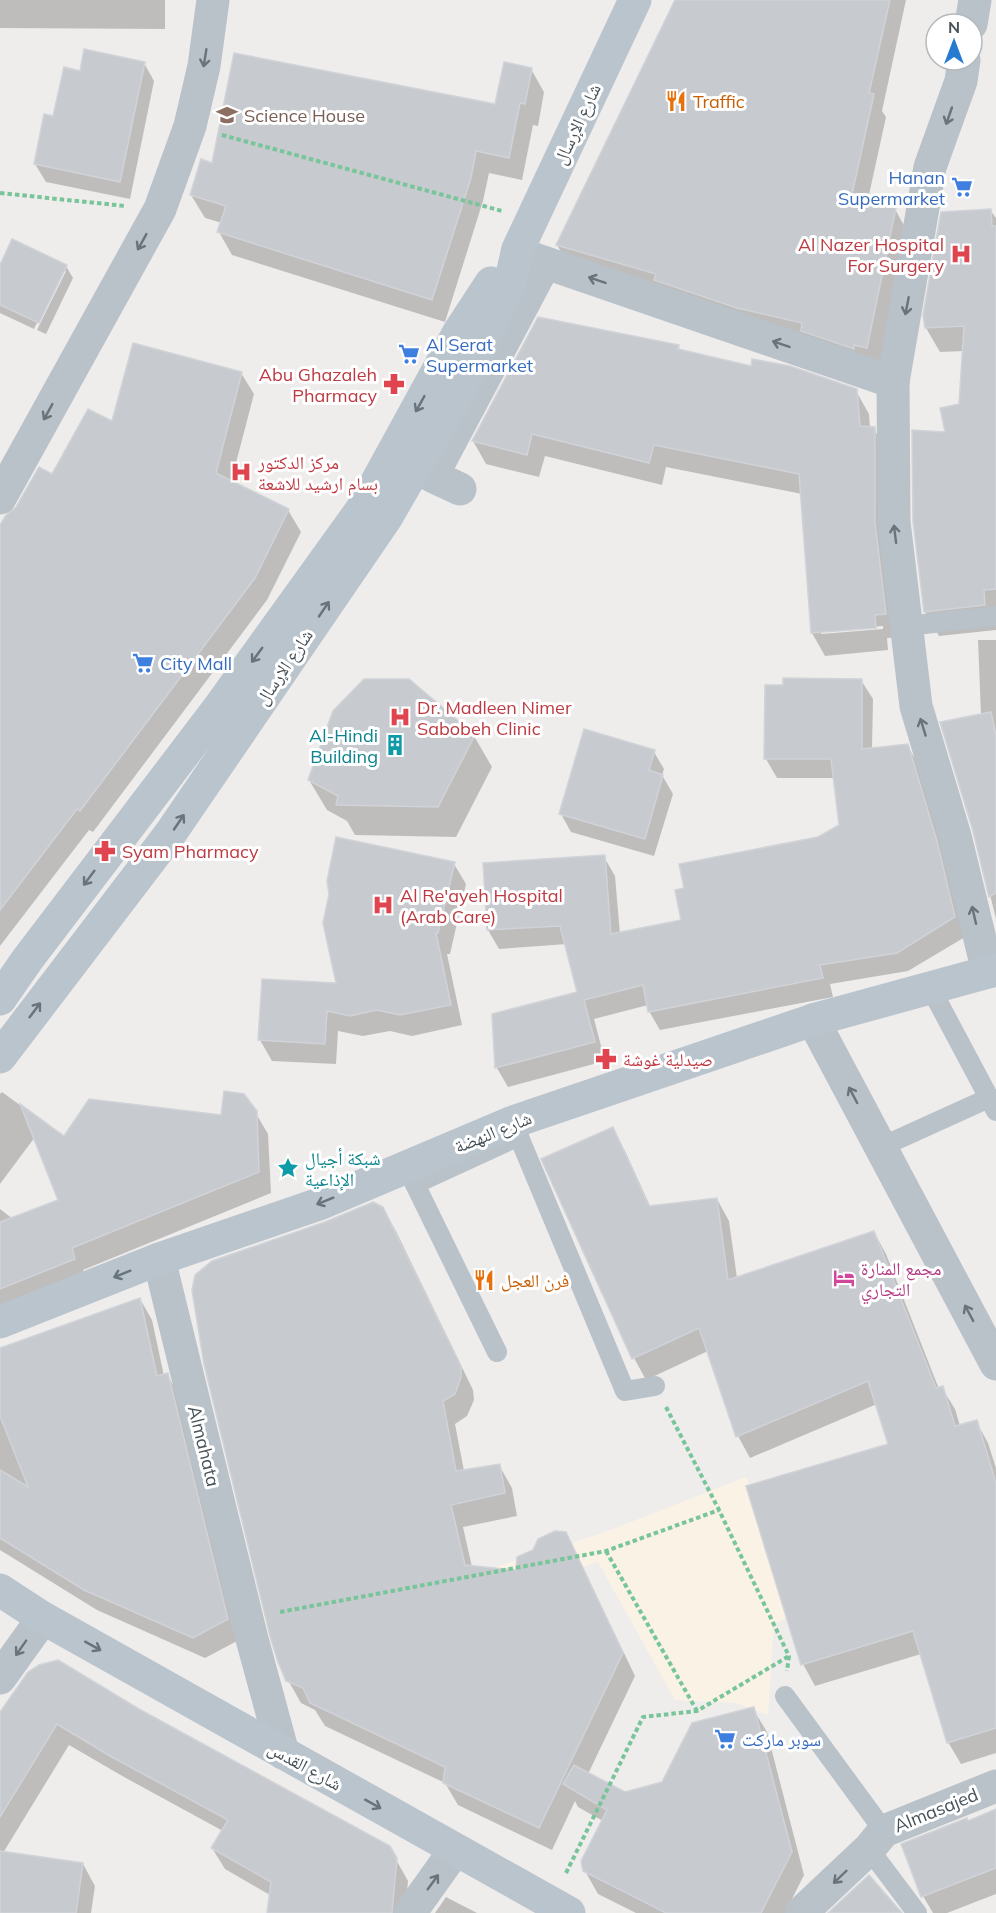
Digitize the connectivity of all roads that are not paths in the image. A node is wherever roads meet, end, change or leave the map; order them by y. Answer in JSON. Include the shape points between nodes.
{"nodes":[{"id":1,"x":213,"y":0,"type":"edge"},
{"id":2,"x":635,"y":0,"type":"edge"},
{"id":3,"x":962,"y":72,"type":"edge"},
{"id":4,"x":527,"y":255,"type":"junction"},
{"id":5,"x":893,"y":382,"type":"junction"},
{"id":6,"x":460,"y":489,"type":"dead end"},
{"id":7,"x":0,"y":498,"type":"edge"},
{"id":8,"x":996,"y":616,"type":"edge"},
{"id":9,"x":907,"y":626,"type":"junction"},
{"id":10,"x":992,"y":971,"type":"edge"},
{"id":11,"x":930,"y":987,"type":"junction"},
{"id":12,"x":0,"y":999,"type":"edge"},
{"id":13,"x":813,"y":1020,"type":"junction"},
{"id":14,"x":0,"y":1057,"type":"edge"},
{"id":15,"x":992,"y":1104,"type":"edge"},
{"id":16,"x":516,"y":1129,"type":"junction"},
{"id":17,"x":881,"y":1147,"type":"junction"},
{"id":18,"x":411,"y":1176,"type":"junction"},
{"id":19,"x":159,"y":1259,"type":"junction"},
{"id":20,"x":0,"y":1322,"type":"edge"},
{"id":21,"x":497,"y":1352,"type":"dead end"},
{"id":22,"x":996,"y":1364,"type":"edge"},
{"id":23,"x":655,"y":1386,"type":"road end"},
{"id":24,"x":0,"y":1590,"type":"edge"},
{"id":25,"x":43,"y":1618,"type":"junction"},
{"id":26,"x":0,"y":1678,"type":"edge"},
{"id":27,"x":784,"y":1696,"type":"road end"},
{"id":28,"x":283,"y":1753,"type":"junction"},
{"id":29,"x":996,"y":1786,"type":"edge"},
{"id":30,"x":877,"y":1840,"type":"junction"},
{"id":31,"x":455,"y":1850,"type":"junction"},
{"id":32,"x":560,"y":1908,"type":"edge"},
{"id":33,"x":410,"y":1913,"type":"edge"},
{"id":34,"x":801,"y":1913,"type":"edge"},
{"id":35,"x":918,"y":1913,"type":"edge"}],
"edges":[{"from":1,"to":7,"type":"street","one_way":true,"via":[[190,126],[160,209]]},
{"from":2,"to":4,"type":"main road","name":"شارع الإرسال","via":[[532,219]]},
{"from":3,"to":5,"type":"street","one_way":true,"via":[[930,167]]},
{"from":5,"to":4,"type":"street","one_way":true},
{"from":4,"to":6,"type":"street","via":[[432,476]]},
{"from":4,"to":12,"type":"main road","name":"شارع الإرسال","one_way":true,"via":[[498,273],[459,332],[362,509],[221,705]]},
{"from":14,"to":4,"type":"main road","name":"شارع الإرسال","one_way":true,"via":[[170,834],[386,518],[457,395],[510,282]]},
{"from":9,"to":5,"type":"street","one_way":true,"via":[[894,522]]},
{"from":8,"to":9,"type":"lane"},
{"from":10,"to":9,"type":"street","one_way":true,"via":[[916,706]]},
{"from":10,"to":11,"type":"main road","name":"شارع النهضة"},
{"from":11,"to":13,"type":"main road","name":"شارع النهضة"},
{"from":11,"to":15,"type":"lane"},
{"from":13,"to":16,"type":"main road","name":"شارع النهضة"},
{"from":17,"to":13,"type":"street","one_way":true},
{"from":15,"to":17,"type":"lane"},
{"from":16,"to":18,"type":"main road","name":"شارع النهضة"},
{"from":16,"to":23,"type":"lane","via":[[625,1391]]},
{"from":22,"to":17,"type":"street","one_way":true},
{"from":18,"to":19,"type":"main road","name":"شارع النهضة","one_way":true},
{"from":18,"to":21,"type":"lane"},
{"from":19,"to":20,"type":"main road","name":"شارع النهضة","one_way":true},
{"from":19,"to":28,"type":"street","name":"Almahata"},
{"from":24,"to":25,"type":"main road","name":"شارع القدس"},
{"from":25,"to":26,"type":"street","one_way":true},
{"from":25,"to":28,"type":"main road","name":"شارع القدس","one_way":true},
{"from":27,"to":30,"type":"lane"},
{"from":28,"to":31,"type":"main road","name":"شارع القدس","one_way":true},
{"from":29,"to":30,"type":"street","name":"Almasajed"},
{"from":30,"to":34,"type":"street","name":"Almasajed","one_way":true},
{"from":30,"to":35,"type":"lane"},
{"from":31,"to":32,"type":"main road","name":"شارع القدس"},
{"from":33,"to":31,"type":"street","one_way":true}]}
